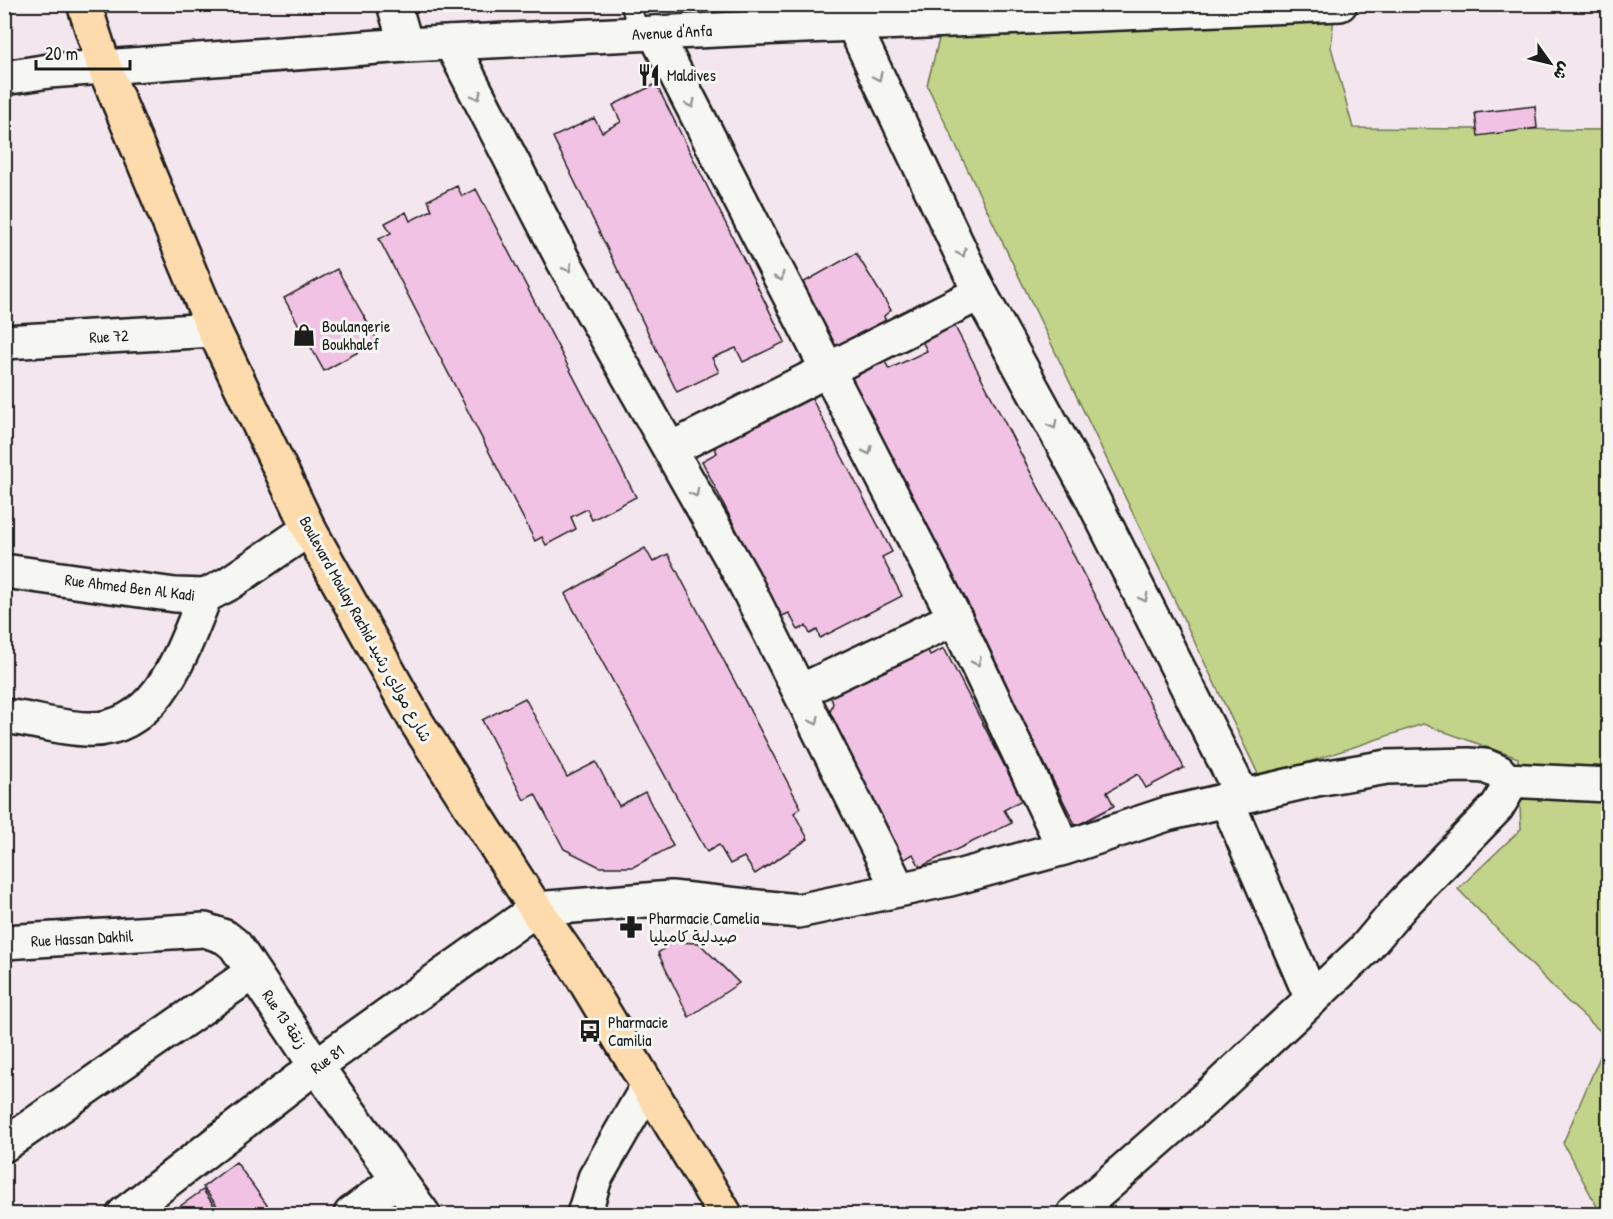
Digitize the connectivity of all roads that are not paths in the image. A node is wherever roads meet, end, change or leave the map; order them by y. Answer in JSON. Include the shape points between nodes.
{"nodes":[{"id":1,"x":84,"y":4,"type":"edge"},
{"id":2,"x":394,"y":4,"type":"edge"},
{"id":3,"x":1340,"y":4,"type":"edge"},
{"id":4,"x":953,"y":13,"type":"edge"},
{"id":5,"x":642,"y":24,"type":"edge"},
{"id":6,"x":853,"y":24,"type":"junction"},
{"id":7,"x":451,"y":43,"type":"junction"},
{"id":8,"x":406,"y":45,"type":"junction"},
{"id":9,"x":105,"y":69,"type":"junction"},
{"id":10,"x":4,"y":78,"type":"edge"},
{"id":11,"x":980,"y":293,"type":"junction"},
{"id":12,"x":214,"y":330,"type":"junction"},
{"id":13,"x":4,"y":342,"type":"edge"},
{"id":14,"x":828,"y":369,"type":"junction"},
{"id":15,"x":671,"y":449,"type":"junction"},
{"id":16,"x":309,"y":529,"type":"junction"},
{"id":17,"x":4,"y":572,"type":"edge"},
{"id":18,"x":205,"y":596,"type":"junction"},
{"id":19,"x":955,"y":618,"type":"junction"},
{"id":20,"x":801,"y":691,"type":"junction"},
{"id":21,"x":4,"y":716,"type":"edge"},
{"id":22,"x":1506,"y":780,"type":"junction"},
{"id":23,"x":1608,"y":785,"type":"edge"},
{"id":24,"x":1234,"y":797,"type":"junction"},
{"id":25,"x":1064,"y":848,"type":"junction"},
{"id":26,"x":898,"y":888,"type":"junction"},
{"id":27,"x":536,"y":909,"type":"junction"},
{"id":28,"x":160,"y":933,"type":"joint"},
{"id":29,"x":8,"y":937,"type":"edge"},
{"id":30,"x":253,"y":972,"type":"junction"},
{"id":31,"x":1312,"y":999,"type":"junction"},
{"id":32,"x":316,"y":1066,"type":"junction"},
{"id":33,"x":648,"y":1086,"type":"junction"},
{"id":34,"x":5,"y":1143,"type":"edge"},
{"id":35,"x":398,"y":1179,"type":"junction"},
{"id":36,"x":1085,"y":1211,"type":"edge"},
{"id":37,"x":124,"y":1215,"type":"edge"},
{"id":38,"x":351,"y":1215,"type":"edge"},
{"id":39,"x":423,"y":1215,"type":"edge"},
{"id":40,"x":584,"y":1215,"type":"edge"},
{"id":41,"x":725,"y":1215,"type":"edge"}],
"edges":[{"from":1,"to":9,"type":"main road","name":"Boulevard Moulay Rachid شارع مولاي رشيد"},
{"from":2,"to":8,"type":"street"},
{"from":3,"to":4,"type":"street","name":"Avenue d'Anfa"},
{"from":4,"to":6,"type":"street","name":"Avenue d'Anfa"},
{"from":5,"to":6,"type":"street","name":"Avenue d'Anfa"},
{"from":5,"to":7,"type":"street","name":"Avenue d'Anfa"},
{"from":5,"to":14,"type":"street","one_way":true},
{"from":6,"to":11,"type":"street","one_way":true},
{"from":7,"to":8,"type":"street","name":"Avenue d'Anfa"},
{"from":7,"to":15,"type":"street","one_way":true,"via":[[564,262]]},
{"from":8,"to":9,"type":"street","name":"Avenue d'Anfa"},
{"from":9,"to":10,"type":"street","name":"Avenue d'Anfa"},
{"from":9,"to":12,"type":"main road","name":"Boulevard Moulay Rachid شارع مولاي رشيد"},
{"from":11,"to":14,"type":"street"},
{"from":11,"to":24,"type":"street","one_way":true,"via":[[1100,512]]},
{"from":12,"to":13,"type":"street","name":"Rue 72"},
{"from":12,"to":16,"type":"main road","name":"Boulevard Moulay Rachid شارع مولاي رشيد"},
{"from":14,"to":15,"type":"street"},
{"from":14,"to":19,"type":"street","one_way":true},
{"from":15,"to":20,"type":"street","one_way":true},
{"from":16,"to":18,"type":"street","name":"Rue Ahmed Ben Al Kadi"},
{"from":16,"to":27,"type":"main road","name":"Boulevard Moulay Rachid شارع مولاي رشيد","via":[[417,723]]},
{"from":17,"to":18,"type":"street","name":"Rue Ahmed Ben Al Kadi"},
{"from":18,"to":21,"type":"street","via":[[168,678],[131,719],[87,729]]},
{"from":19,"to":20,"type":"street"},
{"from":19,"to":25,"type":"street","one_way":true},
{"from":20,"to":26,"type":"street","one_way":true},
{"from":22,"to":23,"type":"street"},
{"from":22,"to":24,"type":"street","via":[[1485,766],[1387,767]]},
{"from":22,"to":31,"type":"street","via":[[1506,792],[1497,807],[1364,950]]},
{"from":24,"to":25,"type":"street"},
{"from":24,"to":31,"type":"street"},
{"from":25,"to":26,"type":"street","via":[[950,879]]},
{"from":26,"to":27,"type":"street","via":[[798,911],[671,898]]},
{"from":27,"to":32,"type":"street","name":"Rue 81"},
{"from":27,"to":33,"type":"main road","name":"Boulevard Moulay Rachid شارع مولاي رشيد","via":[[579,971]]},
{"from":28,"to":29,"type":"street","name":"Rue Hassan Dakhil"},
{"from":28,"to":30,"type":"street","name":"Rue 13 زنقة","via":[[206,930],[225,937]]},
{"from":30,"to":32,"type":"street","name":"Rue 13 زنقة"},
{"from":30,"to":34,"type":"street"},
{"from":31,"to":36,"type":"street"},
{"from":32,"to":35,"type":"street","name":"Rue 13 زنقة"},
{"from":32,"to":37,"type":"street","name":"Rue 81"},
{"from":33,"to":40,"type":"street","via":[[595,1178]]},
{"from":33,"to":41,"type":"main road","name":"Boulevard Moulay Rachid شارع مولاي رشيد"},
{"from":35,"to":38,"type":"street"},
{"from":35,"to":39,"type":"street","name":"Rue 13 زنقة"}]}
